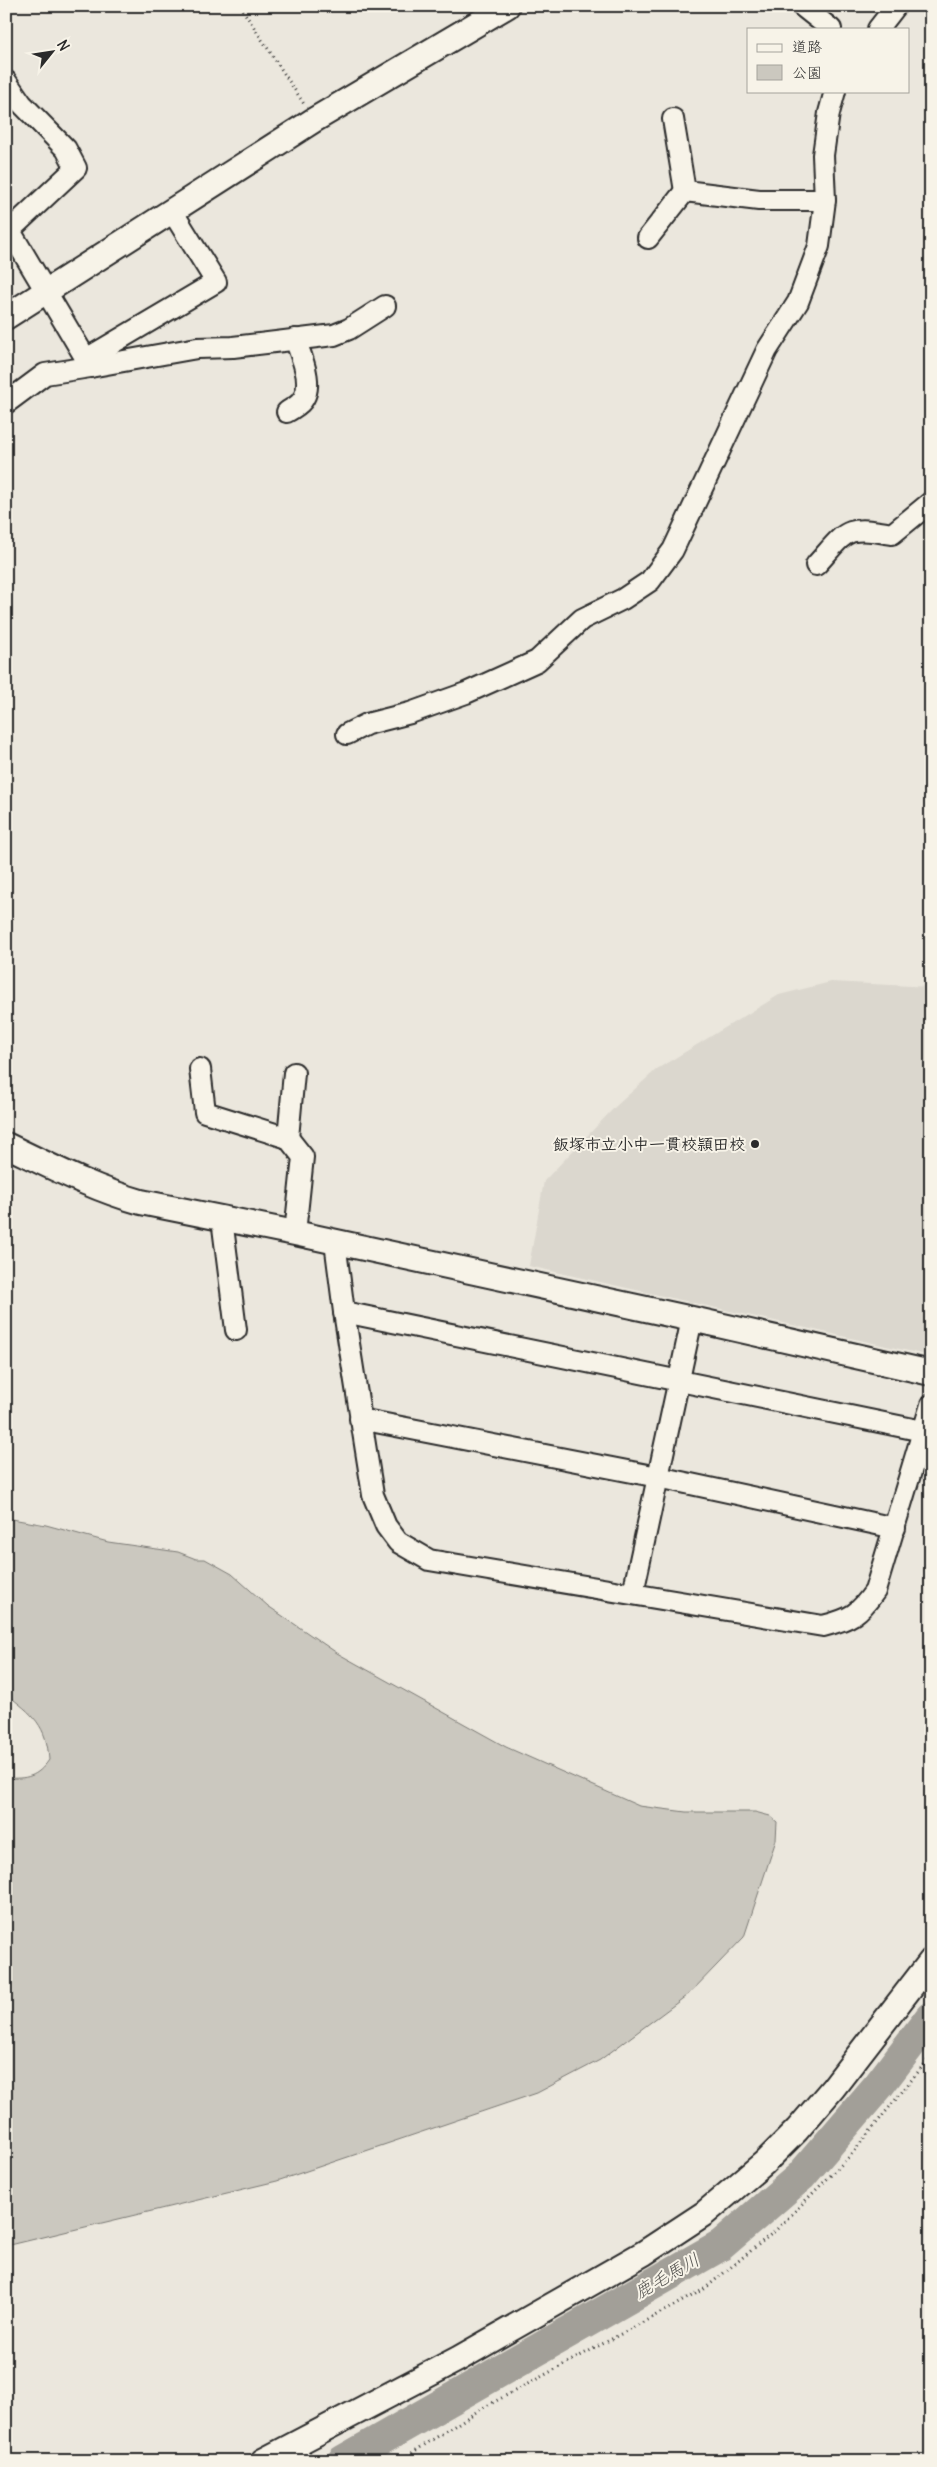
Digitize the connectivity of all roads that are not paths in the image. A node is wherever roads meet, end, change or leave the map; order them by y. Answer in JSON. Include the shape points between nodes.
{"nodes":[{"id":1,"x":508,"y":6,"type":"edge"},
{"id":2,"x":802,"y":6,"type":"edge"},
{"id":3,"x":896,"y":6,"type":"edge"},
{"id":4,"x":830,"y":28,"type":"edge"},
{"id":5,"x":879,"y":28,"type":"edge"},
{"id":6,"x":6,"y":81,"type":"edge"},
{"id":7,"x":835,"y":92,"type":"edge"},
{"id":8,"x":673,"y":118,"type":"dead end"},
{"id":9,"x":685,"y":191,"type":"junction"},
{"id":10,"x":825,"y":200,"type":"junction"},
{"id":11,"x":172,"y":211,"type":"junction"},
{"id":12,"x":8,"y":227,"type":"edge"},
{"id":13,"x":648,"y":238,"type":"dead end"},
{"id":14,"x":48,"y":291,"type":"junction"},
{"id":15,"x":384,"y":306,"type":"dead end"},
{"id":16,"x":6,"y":317,"type":"edge"},
{"id":17,"x":294,"y":339,"type":"junction"},
{"id":18,"x":88,"y":363,"type":"junction"},
{"id":19,"x":6,"y":403,"type":"edge"},
{"id":20,"x":287,"y":412,"type":"dead end"},
{"id":21,"x":931,"y":502,"type":"edge"},
{"id":22,"x":816,"y":565,"type":"dead end"},
{"id":23,"x":347,"y":734,"type":"dead end"},
{"id":24,"x":200,"y":1069,"type":"dead end"},
{"id":25,"x":294,"y":1073,"type":"dead end"},
{"id":26,"x":288,"y":1138,"type":"junction"},
{"id":27,"x":6,"y":1145,"type":"edge"},
{"id":28,"x":222,"y":1220,"type":"junction"},
{"id":29,"x":295,"y":1233,"type":"junction"},
{"id":30,"x":335,"y":1242,"type":"junction"},
{"id":31,"x":344,"y":1312,"type":"junction"},
{"id":32,"x":692,"y":1318,"type":"junction"},
{"id":33,"x":236,"y":1330,"type":"dead end"},
{"id":34,"x":931,"y":1373,"type":"edge"},
{"id":35,"x":678,"y":1379,"type":"junction"},
{"id":36,"x":931,"y":1405,"type":"edge"},
{"id":37,"x":360,"y":1419,"type":"junction"},
{"id":38,"x":923,"y":1431,"type":"junction"},
{"id":39,"x":658,"y":1477,"type":"junction"},
{"id":40,"x":895,"y":1528,"type":"junction"},
{"id":41,"x":633,"y":1593,"type":"junction"},
{"id":42,"x":931,"y":1961,"type":"edge"},
{"id":43,"x":297,"y":2452,"type":"edge"},
{"id":44,"x":263,"y":2461,"type":"edge"}],
"edges":[{"from":1,"to":11,"type":"street","via":[[314,120]]},
{"from":2,"to":4,"type":"street"},
{"from":3,"to":5,"type":"street"},
{"from":6,"to":12,"type":"street","via":[[22,104],[66,149],[76,168]]},
{"from":7,"to":10,"type":"street","via":[[824,154]]},
{"from":8,"to":9,"type":"street"},
{"from":9,"to":10,"type":"street","via":[[759,200]]},
{"from":9,"to":13,"type":"street"},
{"from":10,"to":23,"type":"street","via":[[819,246],[798,302],[767,350],[672,550],[650,581],[623,599],[582,619],[537,661],[466,693],[367,724]]},
{"from":11,"to":14,"type":"street"},
{"from":11,"to":18,"type":"street","via":[[216,282]]},
{"from":12,"to":14,"type":"street"},
{"from":14,"to":16,"type":"street"},
{"from":14,"to":18,"type":"street"},
{"from":15,"to":17,"type":"street","via":[[334,335]]},
{"from":17,"to":18,"type":"street"},
{"from":17,"to":20,"type":"street","via":[[305,367],[306,390],[301,402]]},
{"from":18,"to":19,"type":"street","via":[[45,374]]},
{"from":21,"to":22,"type":"street","via":[[892,534],[858,529],[844,535]]},
{"from":24,"to":26,"type":"street","via":[[205,1112]]},
{"from":25,"to":26,"type":"street"},
{"from":26,"to":29,"type":"street","via":[[303,1157]]},
{"from":27,"to":28,"type":"street","via":[[116,1195]]},
{"from":28,"to":29,"type":"street"},
{"from":28,"to":33,"type":"street"},
{"from":29,"to":30,"type":"street"},
{"from":30,"to":31,"type":"street"},
{"from":30,"to":32,"type":"street"},
{"from":31,"to":35,"type":"street"},
{"from":31,"to":37,"type":"street"},
{"from":32,"to":34,"type":"street"},
{"from":32,"to":35,"type":"street"},
{"from":35,"to":38,"type":"street"},
{"from":35,"to":39,"type":"street"},
{"from":36,"to":38,"type":"street"},
{"from":37,"to":39,"type":"street"},
{"from":37,"to":41,"type":"street","via":[[373,1495],[386,1526],[410,1551],[429,1560]]},
{"from":38,"to":40,"type":"street"},
{"from":39,"to":40,"type":"street"},
{"from":39,"to":41,"type":"street"},
{"from":40,"to":41,"type":"street","via":[[875,1591],[863,1609],[847,1620],[824,1626]]},
{"from":42,"to":43,"type":"street","via":[[797,2130],[705,2213],[644,2253]]},
{"from":43,"to":44,"type":"street"}]}
